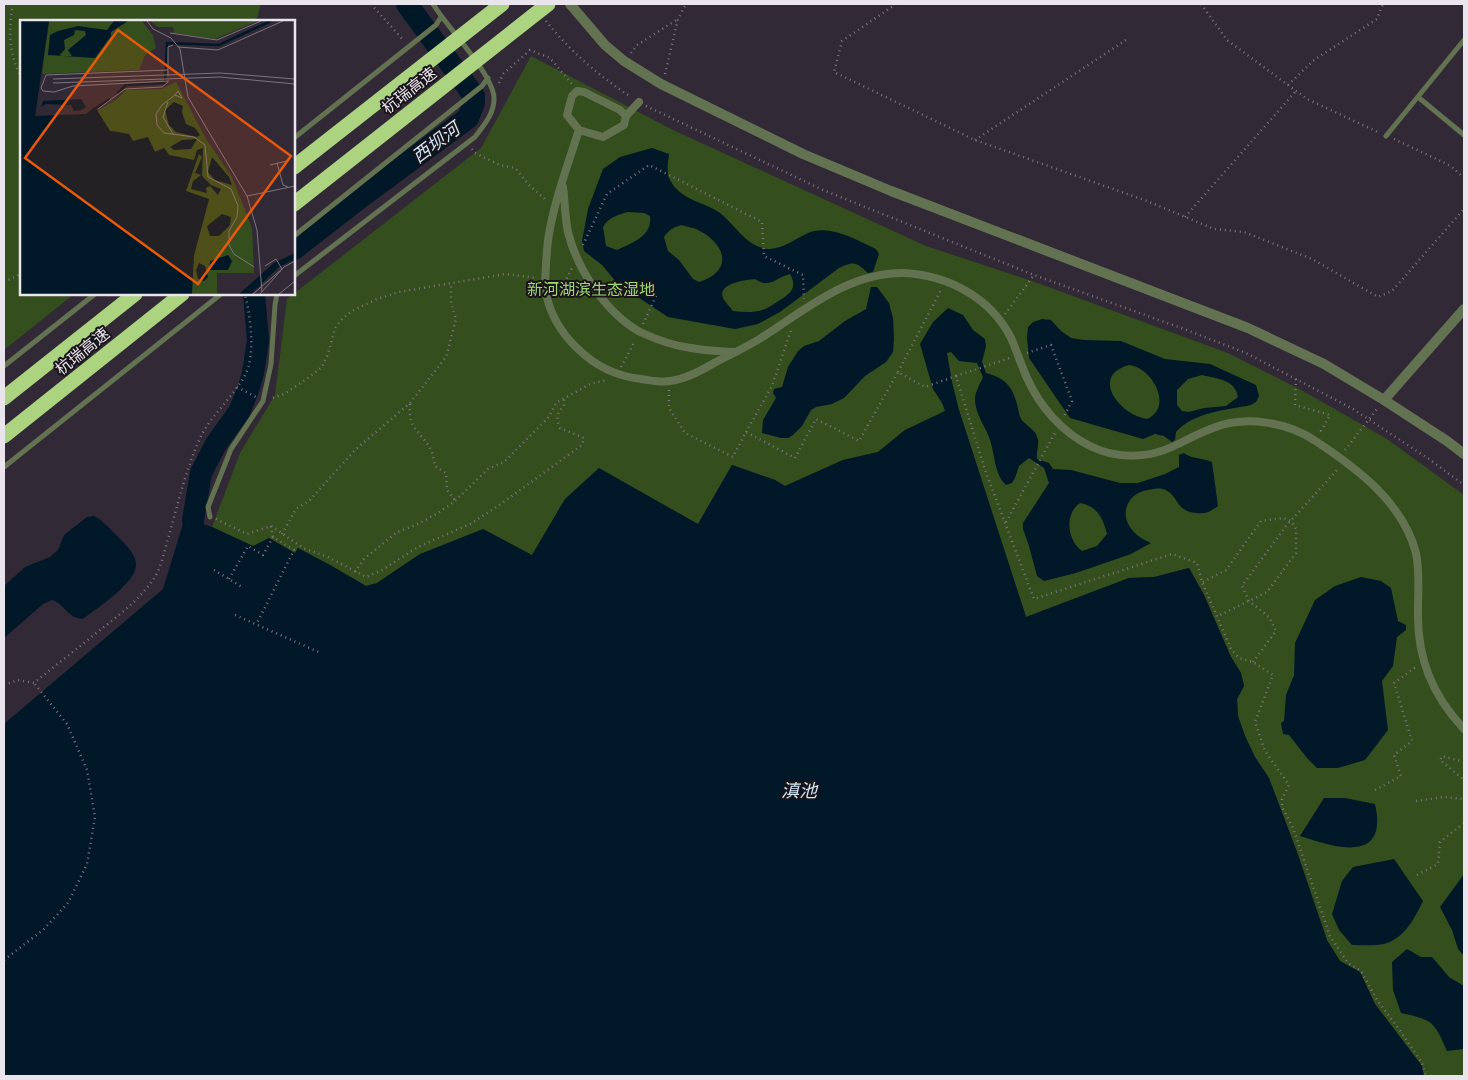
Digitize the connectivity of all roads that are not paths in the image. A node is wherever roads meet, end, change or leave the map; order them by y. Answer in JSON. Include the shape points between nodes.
{"nodes":[{"id":1,"x":433,"y":4,"type":"edge"},
{"id":2,"x":502,"y":4,"type":"edge"},
{"id":3,"x":570,"y":4,"type":"edge"},
{"id":4,"x":546,"y":10,"type":"edge"},
{"id":5,"x":441,"y":18,"type":"junction"},
{"id":6,"x":1464,"y":40,"type":"edge"},
{"id":7,"x":488,"y":78,"type":"junction"},
{"id":8,"x":1418,"y":97,"type":"junction"},
{"id":9,"x":639,"y":102,"type":"road end"},
{"id":10,"x":626,"y":116,"type":"junction"},
{"id":11,"x":579,"y":130,"type":"junction"},
{"id":12,"x":1464,"y":135,"type":"edge"},
{"id":13,"x":1386,"y":136,"type":"road end"},
{"id":14,"x":295,"y":137,"type":"edge"},
{"id":15,"x":295,"y":166,"type":"edge"},
{"id":16,"x":562,"y":181,"type":"junction"},
{"id":17,"x":295,"y":203,"type":"edge"},
{"id":18,"x":295,"y":235,"type":"edge"},
{"id":19,"x":295,"y":275,"type":"edge"},
{"id":20,"x":94,"y":295,"type":"edge"},
{"id":21,"x":133,"y":295,"type":"edge"},
{"id":22,"x":181,"y":295,"type":"edge"},
{"id":23,"x":220,"y":295,"type":"edge"},
{"id":24,"x":277,"y":295,"type":"edge"},
{"id":25,"x":1464,"y":309,"type":"edge"},
{"id":26,"x":736,"y":352,"type":"junction"},
{"id":27,"x":4,"y":366,"type":"edge"},
{"id":28,"x":4,"y":398,"type":"edge"},
{"id":29,"x":1384,"y":400,"type":"junction"},
{"id":30,"x":4,"y":436,"type":"edge"},
{"id":31,"x":1464,"y":454,"type":"edge"},
{"id":32,"x":4,"y":467,"type":"edge"},
{"id":33,"x":210,"y":517,"type":"road end"},
{"id":34,"x":1464,"y":729,"type":"edge"}],
"edges":[{"from":1,"to":5,"type":"lane"},
{"from":2,"to":15,"type":"highway","name":"杭瑞高速"},
{"from":3,"to":29,"type":"street","via":[[605,45],[624,61],[661,84],[803,154],[992,231],[1248,328],[1324,364]]},
{"from":4,"to":17,"type":"highway","name":"杭瑞高速"},
{"from":5,"to":7,"type":"lane"},
{"from":5,"to":14,"type":"lane"},
{"from":6,"to":8,"type":"lane"},
{"from":7,"to":18,"type":"lane"},
{"from":7,"to":19,"type":"lane","via":[[494,98],[489,118],[475,137]]},
{"from":8,"to":12,"type":"lane"},
{"from":8,"to":13,"type":"lane"},
{"from":9,"to":10,"type":"street"},
{"from":10,"to":11,"type":"street","via":[[624,125],[603,137]]},
{"from":10,"to":11,"type":"street","via":[[620,110],[577,91],[572,96],[568,115]]},
{"from":11,"to":16,"type":"street"},
{"from":16,"to":26,"type":"street","via":[[568,231],[577,258],[602,299],[640,331],[667,342],[690,348]]},
{"from":16,"to":26,"type":"street","via":[[541,277],[550,310],[570,342],[584,356],[617,375],[669,386]]},
{"from":20,"to":27,"type":"lane"},
{"from":21,"to":28,"type":"highway","name":"杭瑞高速"},
{"from":22,"to":30,"type":"highway","name":"杭瑞高速"},
{"from":23,"to":32,"type":"lane"},
{"from":24,"to":33,"type":"lane","via":[[271,364],[261,400],[231,449],[208,507]]},
{"from":25,"to":29,"type":"street"},
{"from":26,"to":34,"type":"street","via":[[828,294],[855,282],[903,273],[929,276],[964,289],[982,302],[1009,335],[1028,381],[1057,429],[1095,449],[1132,457],[1172,447],[1218,426],[1247,422],[1270,423],[1295,430],[1314,440],[1376,486],[1406,526],[1416,554],[1418,636],[1423,662],[1445,707]]},
{"from":29,"to":31,"type":"street"}]}
